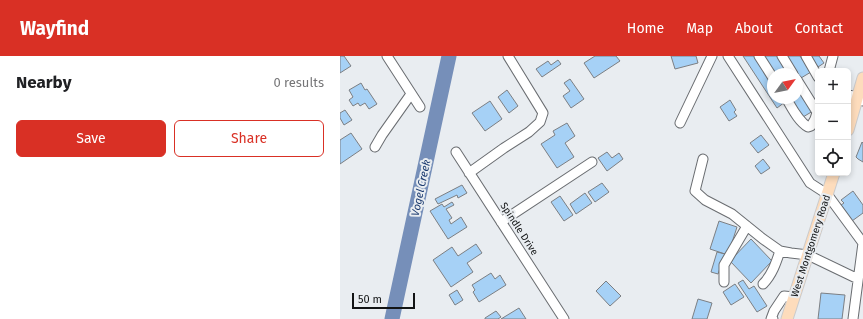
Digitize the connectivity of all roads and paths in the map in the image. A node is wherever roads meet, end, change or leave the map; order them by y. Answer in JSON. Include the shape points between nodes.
{"nodes":[{"id":1,"x":387,"y":56,"type":"edge"},
{"id":2,"x":508,"y":56,"type":"edge"},
{"id":3,"x":712,"y":56,"type":"edge"},
{"id":4,"x":728,"y":56,"type":"edge"},
{"id":5,"x":759,"y":56,"type":"edge"},
{"id":6,"x":782,"y":56,"type":"edge"},
{"id":7,"x":806,"y":56,"type":"edge"},
{"id":8,"x":824,"y":56,"type":"edge"},
{"id":9,"x":833,"y":56,"type":"edge"},
{"id":10,"x":789,"y":68,"type":"edge"},
{"id":11,"x":830,"y":68,"type":"edge"},
{"id":12,"x":830,"y":68,"type":"edge"},
{"id":13,"x":767,"y":69,"type":"edge"},
{"id":14,"x":815,"y":72,"type":"edge"},
{"id":15,"x":863,"y":78,"type":"edge"},
{"id":16,"x":803,"y":89,"type":"edge"},
{"id":17,"x":411,"y":94,"type":"junction"},
{"id":18,"x":858,"y":99,"type":"edge"},
{"id":19,"x":790,"y":104,"type":"edge"},
{"id":20,"x":420,"y":107,"type":"dead end"},
{"id":21,"x":815,"y":107,"type":"edge"},
{"id":22,"x":815,"y":119,"type":"edge"},
{"id":23,"x":851,"y":120,"type":"edge"},
{"id":24,"x":680,"y":123,"type":"dead end"},
{"id":25,"x":375,"y":147,"type":"dead end"},
{"id":26,"x":456,"y":152,"type":"dead end"},
{"id":27,"x":703,"y":159,"type":"dead end"},
{"id":28,"x":592,"y":162,"type":"dead end"},
{"id":29,"x":470,"y":173,"type":"junction"},
{"id":30,"x":833,"y":176,"type":"edge"},
{"id":31,"x":828,"y":194,"type":"junction"},
{"id":32,"x":501,"y":222,"type":"junction"},
{"id":33,"x":747,"y":226,"type":"junction"},
{"id":34,"x":780,"y":251,"type":"junction"},
{"id":35,"x":808,"y":255,"type":"junction"},
{"id":36,"x":858,"y":279,"type":"junction"},
{"id":37,"x":724,"y":282,"type":"dead end"},
{"id":38,"x":763,"y":284,"type":"dead end"},
{"id":39,"x":794,"y":297,"type":"junction"},
{"id":40,"x":564,"y":319,"type":"edge"},
{"id":41,"x":771,"y":319,"type":"edge"},
{"id":42,"x":787,"y":319,"type":"edge"},
{"id":43,"x":853,"y":319,"type":"edge"}],
"edges":[{"from":1,"to":17,"type":"street"},
{"from":2,"to":29,"type":"street","via":[[543,113],[540,122],[529,132]]},
{"from":3,"to":24,"type":"street"},
{"from":4,"to":31,"type":"street","via":[[810,183]]},
{"from":5,"to":13,"type":"street"},
{"from":6,"to":10,"type":"street"},
{"from":7,"to":14,"type":"street"},
{"from":8,"to":11,"type":"street"},
{"from":9,"to":12,"type":"street"},
{"from":15,"to":18,"type":"main road"},
{"from":16,"to":21,"type":"street"},
{"from":17,"to":20,"type":"street"},
{"from":17,"to":25,"type":"street"},
{"from":18,"to":23,"type":"main road"},
{"from":19,"to":22,"type":"street","via":[[808,127]]},
{"from":26,"to":29,"type":"street","name":"Spindle Drive"},
{"from":27,"to":33,"type":"street","via":[[696,191],[705,200],[732,214]]},
{"from":28,"to":32,"type":"street"},
{"from":29,"to":32,"type":"street","name":"Spindle Drive"},
{"from":30,"to":31,"type":"main road","name":"West Montgomery Road"},
{"from":31,"to":35,"type":"main road","name":"West Montgomery Road"},
{"from":31,"to":36,"type":"street","via":[[863,243]]},
{"from":32,"to":40,"type":"street","name":"Spindle Drive"},
{"from":33,"to":34,"type":"street"},
{"from":33,"to":37,"type":"street","via":[[724,266]]},
{"from":34,"to":35,"type":"street"},
{"from":34,"to":38,"type":"street","via":[[768,279]]},
{"from":35,"to":36,"type":"street"},
{"from":35,"to":39,"type":"main road","name":"West Montgomery Road"},
{"from":36,"to":43,"type":"street"},
{"from":39,"to":41,"type":"street","via":[[784,296]]},
{"from":39,"to":42,"type":"main road","name":"West Montgomery Road"}]}
